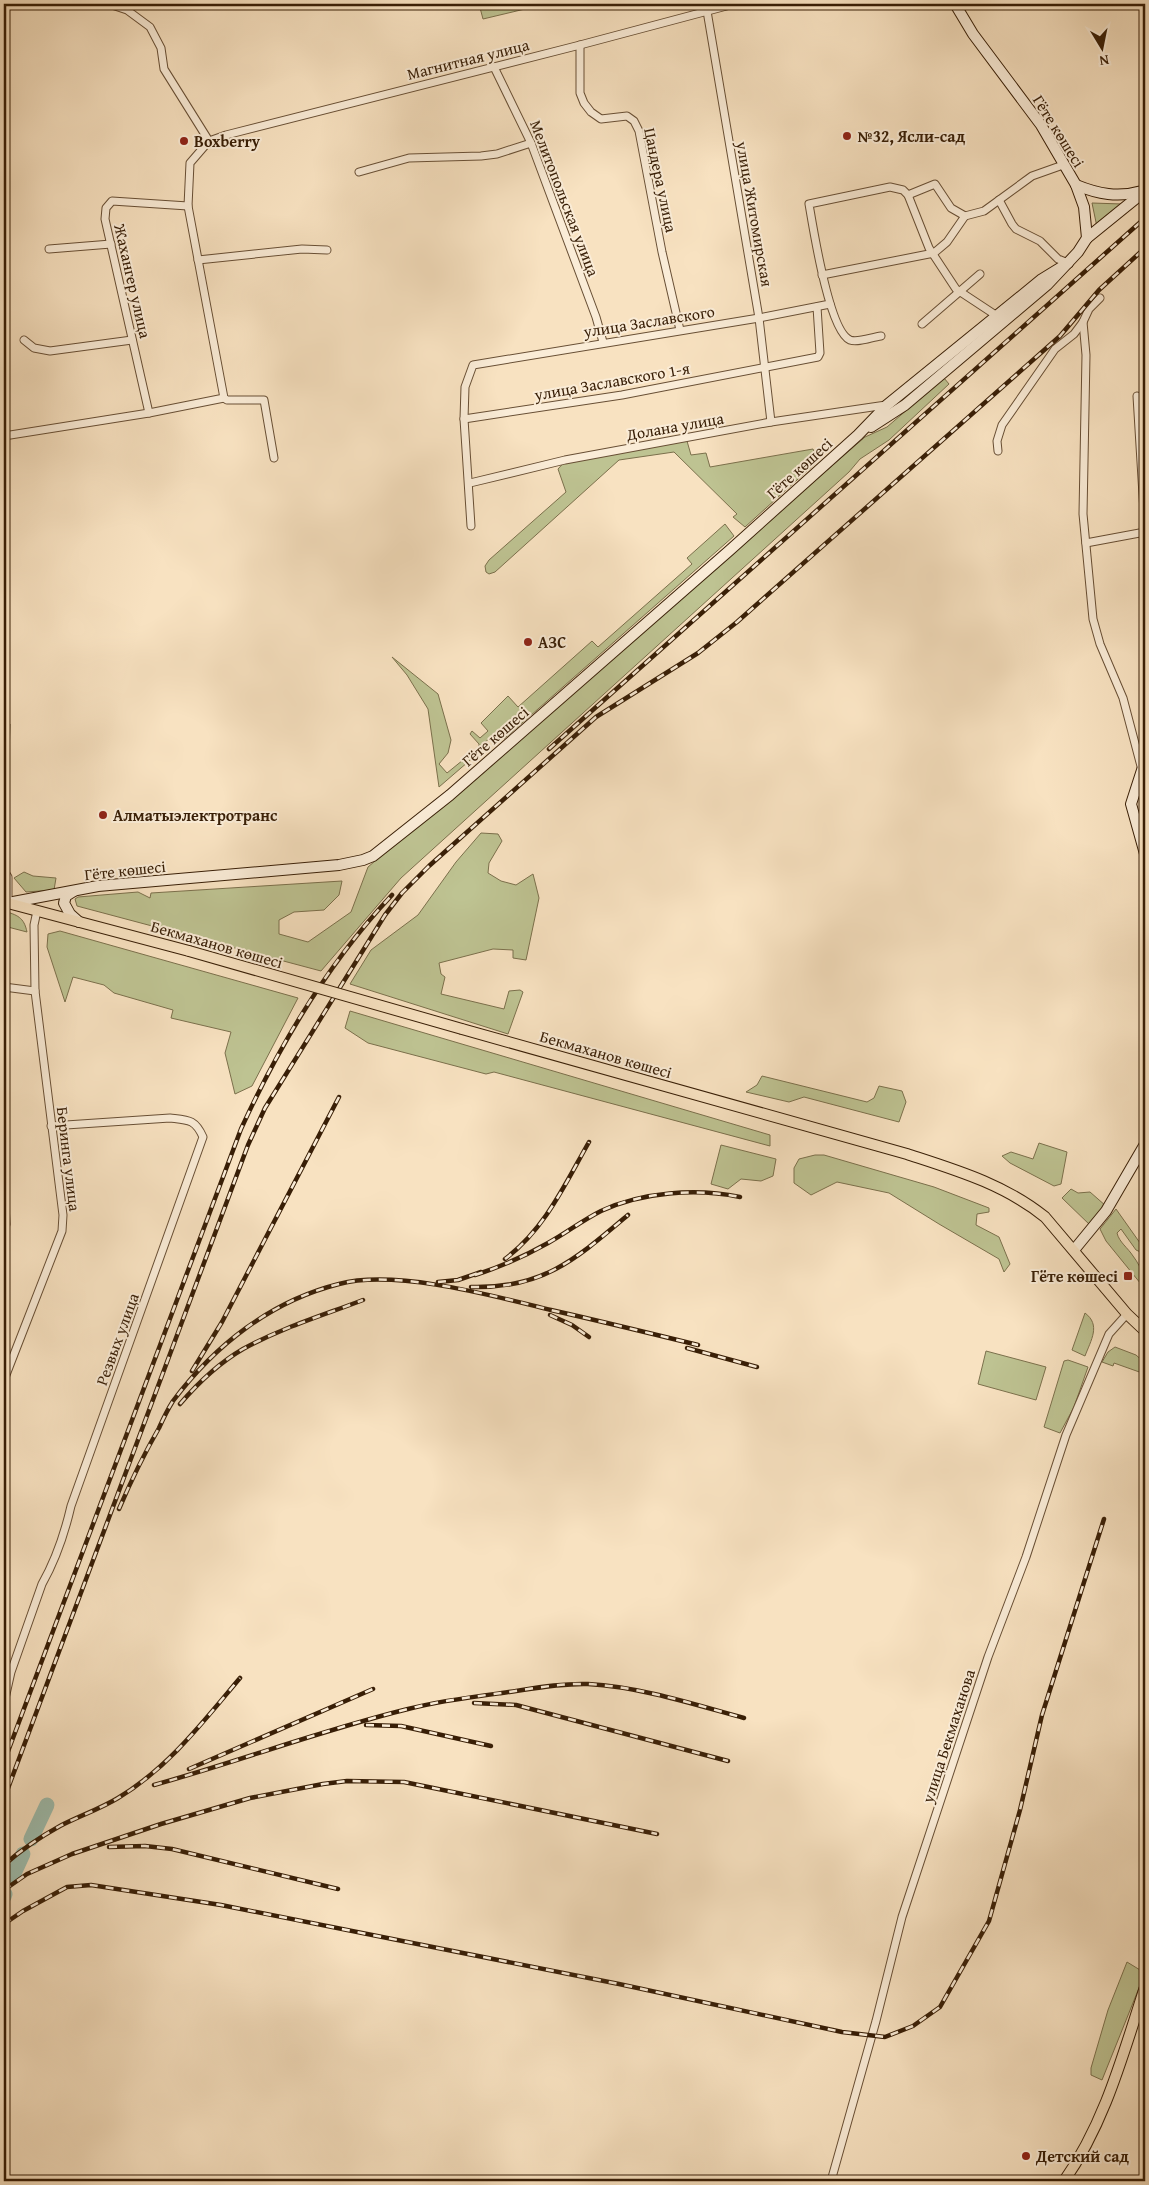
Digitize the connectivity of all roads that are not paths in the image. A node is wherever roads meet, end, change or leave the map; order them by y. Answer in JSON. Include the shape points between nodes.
{"nodes":[{"id":1,"x":109,"y":4,"type":"edge"},
{"id":2,"x":734,"y":4,"type":"edge"},
{"id":3,"x":955,"y":4,"type":"edge"},
{"id":4,"x":963,"y":4,"type":"edge"},
{"id":5,"x":707,"y":11,"type":"junction"},
{"id":6,"x":967,"y":23,"type":"junction"},
{"id":7,"x":580,"y":45,"type":"junction"},
{"id":8,"x":494,"y":67,"type":"junction"},
{"id":9,"x":209,"y":141,"type":"junction"},
{"id":10,"x":531,"y":142,"type":"junction"},
{"id":11,"x":1063,"y":165,"type":"junction"},
{"id":12,"x":359,"y":172,"type":"dead end"},
{"id":13,"x":1076,"y":185,"type":"junction"},
{"id":14,"x":1145,"y":191,"type":"edge"},
{"id":15,"x":908,"y":195,"type":"junction"},
{"id":16,"x":999,"y":200,"type":"junction"},
{"id":17,"x":188,"y":206,"type":"junction"},
{"id":18,"x":965,"y":216,"type":"junction"},
{"id":19,"x":1087,"y":238,"type":"junction"},
{"id":20,"x":111,"y":244,"type":"junction"},
{"id":21,"x":49,"y":249,"type":"dead end"},
{"id":22,"x":326,"y":250,"type":"dead end"},
{"id":23,"x":934,"y":253,"type":"junction"},
{"id":24,"x":198,"y":260,"type":"junction"},
{"id":25,"x":1068,"y":263,"type":"junction"},
{"id":26,"x":980,"y":274,"type":"dead end"},
{"id":27,"x":822,"y":275,"type":"junction"},
{"id":28,"x":960,"y":291,"type":"junction"},
{"id":29,"x":1100,"y":298,"type":"dead end"},
{"id":30,"x":830,"y":304,"type":"junction"},
{"id":31,"x":817,"y":307,"type":"junction"},
{"id":32,"x":997,"y":316,"type":"junction"},
{"id":33,"x":759,"y":318,"type":"junction"},
{"id":34,"x":1083,"y":322,"type":"junction"},
{"id":35,"x":922,"y":324,"type":"dead end"},
{"id":36,"x":680,"y":330,"type":"junction"},
{"id":37,"x":880,"y":336,"type":"dead end"},
{"id":38,"x":24,"y":340,"type":"dead end"},
{"id":39,"x":132,"y":340,"type":"junction"},
{"id":40,"x":603,"y":342,"type":"junction"},
{"id":41,"x":765,"y":366,"type":"junction"},
{"id":42,"x":1137,"y":396,"type":"dead end"},
{"id":43,"x":224,"y":398,"type":"junction"},
{"id":44,"x":887,"y":405,"type":"junction"},
{"id":45,"x":149,"y":413,"type":"junction"},
{"id":46,"x":464,"y":419,"type":"junction"},
{"id":47,"x":771,"y":422,"type":"junction"},
{"id":48,"x":1142,"y":425,"type":"edge"},
{"id":49,"x":858,"y":435,"type":"junction"},
{"id":50,"x":4,"y":436,"type":"edge"},
{"id":51,"x":998,"y":451,"type":"dead end"},
{"id":52,"x":274,"y":458,"type":"dead end"},
{"id":53,"x":470,"y":483,"type":"junction"},
{"id":54,"x":471,"y":526,"type":"dead end"},
{"id":55,"x":1145,"y":528,"type":"edge"},
{"id":56,"x":1145,"y":532,"type":"edge"},
{"id":57,"x":1086,"y":543,"type":"junction"},
{"id":58,"x":1143,"y":768,"type":"edge"},
{"id":59,"x":1145,"y":854,"type":"edge"},
{"id":60,"x":4,"y":871,"type":"edge"},
{"id":61,"x":75,"y":890,"type":"junction"},
{"id":62,"x":6,"y":902,"type":"edge"},
{"id":63,"x":37,"y":911,"type":"junction"},
{"id":64,"x":79,"y":922,"type":"junction"},
{"id":65,"x":4,"y":987,"type":"edge"},
{"id":66,"x":36,"y":991,"type":"junction"},
{"id":67,"x":51,"y":1126,"type":"junction"},
{"id":68,"x":1145,"y":1144,"type":"edge"},
{"id":69,"x":4,"y":1183,"type":"edge"},
{"id":70,"x":4,"y":1233,"type":"edge"},
{"id":71,"x":1074,"y":1250,"type":"junction"},
{"id":72,"x":1127,"y":1314,"type":"junction"},
{"id":73,"x":1145,"y":1331,"type":"edge"},
{"id":74,"x":4,"y":1380,"type":"edge"},
{"id":75,"x":7,"y":1670,"type":"edge"},
{"id":76,"x":4,"y":1703,"type":"edge"},
{"id":77,"x":1145,"y":1987,"type":"edge"},
{"id":78,"x":831,"y":2181,"type":"edge"},
{"id":79,"x":1064,"y":2181,"type":"edge"}],
"edges":[{"from":1,"to":9,"type":"street","via":[[127,10],[150,27],[161,48],[164,69]]},
{"from":2,"to":5,"type":"street","name":"Магнитная улица"},
{"from":3,"to":6,"type":"main road","name":"Гёте көшесі"},
{"from":4,"to":6,"type":"main road","name":"Гёте көшесі"},
{"from":5,"to":7,"type":"street","name":"Магнитная улица"},
{"from":5,"to":33,"type":"street","name":"улица Житомирская"},
{"from":6,"to":11,"type":"main road","name":"Гёте көшесі","via":[[1041,125]]},
{"from":7,"to":8,"type":"street","name":"Магнитная улица"},
{"from":7,"to":36,"type":"street","name":"Цандера улица","via":[[580,93],[588,109],[604,119],[627,116],[639,131]]},
{"from":8,"to":9,"type":"street","name":"Магнитная улица"},
{"from":8,"to":10,"type":"street","name":"Мелитопольская улица"},
{"from":9,"to":17,"type":"street","via":[[190,163]]},
{"from":10,"to":12,"type":"street","via":[[497,154],[409,158]]},
{"from":10,"to":40,"type":"street","name":"Мелитопольская улица"},
{"from":11,"to":13,"type":"main road","name":"Гёте көшесі"},
{"from":11,"to":16,"type":"street","via":[[1032,176]]},
{"from":13,"to":14,"type":"main road","via":[[1094,193],[1115,196]]},
{"from":13,"to":19,"type":"main road","name":"Гёте көшесі","via":[[1084,207]]},
{"from":14,"to":19,"type":"main road"},
{"from":15,"to":18,"type":"street","via":[[935,184],[951,208]]},
{"from":15,"to":23,"type":"street","via":[[929,248]]},
{"from":15,"to":27,"type":"street","via":[[904,190],[890,187],[809,204]]},
{"from":16,"to":18,"type":"street","via":[[984,211]]},
{"from":16,"to":25,"type":"street","via":[[1016,228]]},
{"from":17,"to":20,"type":"street","name":"Жахангер улица","via":[[112,201],[106,208],[105,219]]},
{"from":17,"to":24,"type":"street"},
{"from":18,"to":23,"type":"street","via":[[947,242]]},
{"from":19,"to":25,"type":"main road","name":"Гёте көшесі"},
{"from":20,"to":21,"type":"street"},
{"from":20,"to":39,"type":"street","name":"Жахангер улица"},
{"from":22,"to":24,"type":"street","via":[[302,249]]},
{"from":23,"to":27,"type":"street"},
{"from":23,"to":28,"type":"street"},
{"from":24,"to":43,"type":"street"},
{"from":25,"to":32,"type":"main road","name":"Гёте көшесі","via":[[1042,279]]},
{"from":25,"to":49,"type":"main road","name":"Гёте көшесі","via":[[1047,285],[905,405]]},
{"from":26,"to":28,"type":"street"},
{"from":27,"to":30,"type":"street"},
{"from":28,"to":32,"type":"street"},
{"from":28,"to":35,"type":"street"},
{"from":29,"to":34,"type":"street"},
{"from":30,"to":31,"type":"street","name":"улица Заславского"},
{"from":30,"to":37,"type":"street","via":[[844,335],[850,340]]},
{"from":31,"to":33,"type":"street","name":"улица Заславского"},
{"from":31,"to":41,"type":"street","name":"улица Заславского 1-я","via":[[819,356]]},
{"from":32,"to":44,"type":"main road","name":"Гёте көшесі"},
{"from":33,"to":36,"type":"street","name":"улица Заславского"},
{"from":33,"to":41,"type":"street","name":"улица Житомирская"},
{"from":34,"to":51,"type":"street","via":[[1055,349],[1002,425],[997,441]]},
{"from":34,"to":57,"type":"street","via":[[1086,355],[1083,514]]},
{"from":36,"to":40,"type":"street","name":"улица Заславского"},
{"from":38,"to":39,"type":"street","via":[[34,348],[50,351]]},
{"from":39,"to":45,"type":"street","name":"Жахангер улица"},
{"from":40,"to":46,"type":"street","name":"улица Заславского","via":[[473,365],[465,388]]},
{"from":41,"to":46,"type":"street","name":"улица Заславского 1-я","via":[[622,395]]},
{"from":41,"to":47,"type":"street","name":"улица Житомирская"},
{"from":42,"to":48,"type":"street"},
{"from":43,"to":45,"type":"street"},
{"from":43,"to":52,"type":"street","via":[[264,400]]},
{"from":44,"to":47,"type":"street","name":"Долана улица"},
{"from":44,"to":49,"type":"main road","name":"Гёте көшесі"},
{"from":45,"to":50,"type":"street"},
{"from":46,"to":53,"type":"street"},
{"from":47,"to":53,"type":"street","name":"Долана улица","via":[[565,460]]},
{"from":48,"to":55,"type":"street"},
{"from":49,"to":61,"type":"main road","name":"Гёте көшесі","via":[[458,789],[373,856],[339,865]]},
{"from":53,"to":54,"type":"street"},
{"from":56,"to":57,"type":"street"},
{"from":57,"to":58,"type":"street","via":[[1093,619],[1123,698]]},
{"from":58,"to":59,"type":"main road","via":[[1131,804]]},
{"from":60,"to":62,"type":"street","via":[[8,877]]},
{"from":61,"to":62,"type":"main road","name":"Гёте көшесі"},
{"from":61,"to":64,"type":"main road","via":[[66,896],[64,903]]},
{"from":62,"to":63,"type":"main road","name":"Бекмаханов көшесі"},
{"from":63,"to":64,"type":"main road","name":"Бекмаханов көшесі"},
{"from":63,"to":66,"type":"street","name":"Беринга улица","via":[[34,925]]},
{"from":64,"to":71,"type":"main road","name":"Бекмаханов көшесі","bridge":true,"via":[[907,1154],[977,1177],[1029,1204]]},
{"from":65,"to":66,"type":"street"},
{"from":66,"to":67,"type":"street","name":"Беринга улица"},
{"from":67,"to":74,"type":"street","name":"Беринга улица","via":[[63,1215],[62,1231]]},
{"from":67,"to":75,"type":"street","name":"Резвых улица","via":[[170,1118],[190,1120],[198,1126],[203,1137],[68,1518]]},
{"from":68,"to":71,"type":"main road","via":[[1106,1211]]},
{"from":69,"to":70,"type":"street"},
{"from":71,"to":72,"type":"main road","name":"Бекмаханов көшесі"},
{"from":72,"to":73,"type":"main road","name":"Бекмаханов көшесі"},
{"from":72,"to":78,"type":"street","name":"улица Бекмаханова","via":[[1109,1334],[1066,1436],[1026,1557],[988,1657],[902,1917]]},
{"from":75,"to":76,"type":"street","name":"Резвых улица"},
{"from":77,"to":79,"type":"main road","via":[[1097,2126]]}]}
